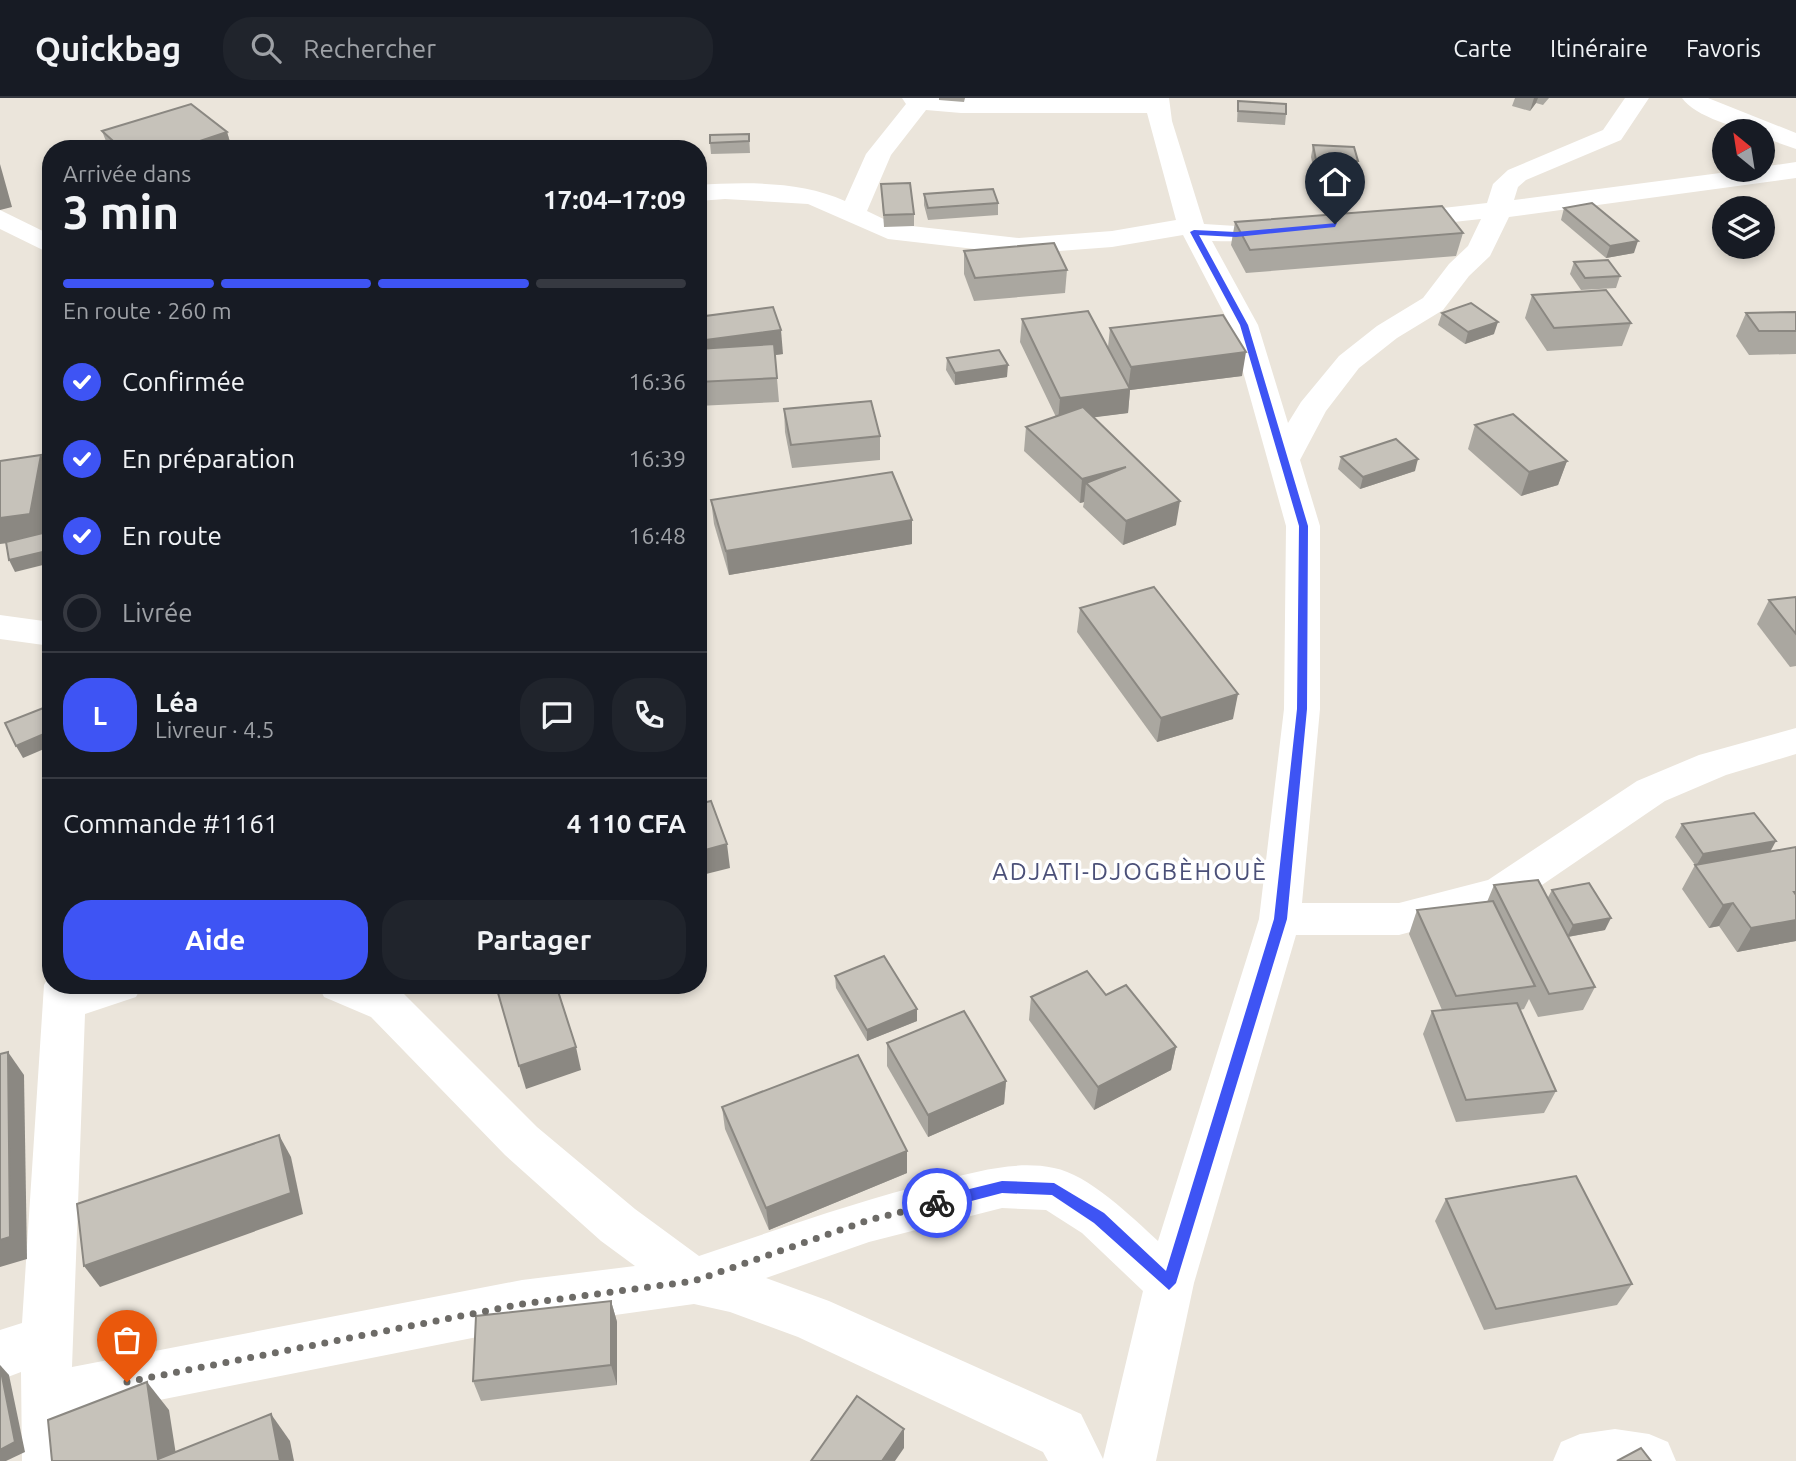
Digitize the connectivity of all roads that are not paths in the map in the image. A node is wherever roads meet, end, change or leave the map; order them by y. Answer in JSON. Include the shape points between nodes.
{"nodes":[{"id":1,"x":1637,"y":98,"type":"edge"},
{"id":2,"x":1694,"y":98,"type":"edge"},
{"id":3,"x":917,"y":100,"type":"edge"},
{"id":4,"x":1157,"y":102,"type":"edge"},
{"id":5,"x":1796,"y":142,"type":"edge"},
{"id":6,"x":1796,"y":170,"type":"edge"},
{"id":7,"x":707,"y":192,"type":"edge"},
{"id":8,"x":1498,"y":211,"type":"junction"},
{"id":9,"x":853,"y":214,"type":"junction"},
{"id":10,"x":0,"y":218,"type":"edge"},
{"id":11,"x":1376,"y":221,"type":"edge"},
{"id":12,"x":1310,"y":227,"type":"edge"},
{"id":13,"x":1192,"y":229,"type":"junction"},
{"id":14,"x":42,"y":241,"type":"edge"},
{"id":15,"x":1284,"y":460,"type":"junction"},
{"id":16,"x":0,"y":627,"type":"edge"},
{"id":17,"x":42,"y":633,"type":"edge"},
{"id":18,"x":1796,"y":741,"type":"edge"},
{"id":19,"x":1280,"y":919,"type":"junction"},
{"id":20,"x":66,"y":994,"type":"edge"},
{"id":21,"x":361,"y":994,"type":"edge"},
{"id":22,"x":694,"y":1281,"type":"junction"},
{"id":23,"x":1169,"y":1283,"type":"junction"},
{"id":24,"x":46,"y":1338,"type":"junction"},
{"id":25,"x":0,"y":1355,"type":"edge"},
{"id":26,"x":47,"y":1397,"type":"junction"},
{"id":27,"x":49,"y":1461,"type":"edge"},
{"id":28,"x":1077,"y":1461,"type":"edge"},
{"id":29,"x":1129,"y":1461,"type":"edge"}],
"edges":[{"from":1,"to":8,"type":"street","via":[[1612,135],[1517,175],[1506,184]]},
{"from":2,"to":5,"type":"street"},
{"from":3,"to":4,"type":"street","via":[[961,106]]},
{"from":3,"to":9,"type":"street","via":[[879,154]]},
{"from":4,"to":13,"type":"street"},
{"from":6,"to":8,"type":"street"},
{"from":7,"to":9,"type":"street","via":[[813,196]]},
{"from":8,"to":11,"type":"street"},
{"from":8,"to":15,"type":"street","via":[[1479,250],[1433,303],[1349,362],[1312,408]]},
{"from":9,"to":13,"type":"street","via":[[888,231],[1019,246]]},
{"from":10,"to":14,"type":"street"},
{"from":12,"to":13,"type":"street","via":[[1236,234]]},
{"from":13,"to":15,"type":"street","via":[[1244,325]]},
{"from":15,"to":19,"type":"street","via":[[1303,526],[1302,709]]},
{"from":16,"to":17,"type":"street"},
{"from":18,"to":19,"type":"street","via":[[1713,765],[1651,791],[1500,893],[1399,919]]},
{"from":19,"to":23,"type":"street"},
{"from":20,"to":24,"type":"street"},
{"from":21,"to":22,"type":"street","via":[[386,1004],[520,1141],[618,1225]]},
{"from":22,"to":23,"type":"street","via":[[869,1220],[1002,1187],[1054,1189],[1099,1218]]},
{"from":22,"to":26,"type":"street","via":[[522,1304]]},
{"from":22,"to":28,"type":"street","via":[[811,1318],[1062,1433]]},
{"from":23,"to":29,"type":"street"},
{"from":24,"to":25,"type":"street"},
{"from":24,"to":26,"type":"street"},
{"from":26,"to":27,"type":"street"}]}
